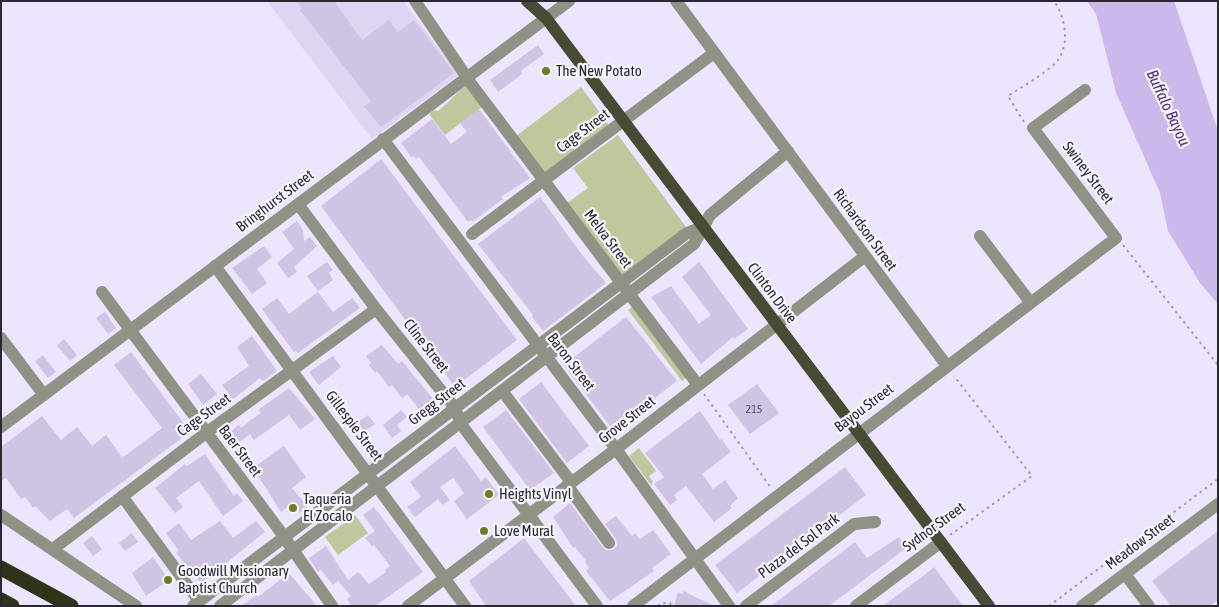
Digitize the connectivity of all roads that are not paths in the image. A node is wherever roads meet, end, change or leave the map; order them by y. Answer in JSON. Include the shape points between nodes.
{"nodes":[{"id":1,"x":415,"y":1,"type":"edge"},
{"id":2,"x":527,"y":1,"type":"edge"},
{"id":3,"x":569,"y":1,"type":"edge"},
{"id":4,"x":676,"y":1,"type":"edge"},
{"id":5,"x":546,"y":18,"type":"junction"},
{"id":6,"x":714,"y":53,"type":"junction"},
{"id":7,"x":466,"y":78,"type":"junction"},
{"id":8,"x":1085,"y":90,"type":"dead end"},
{"id":9,"x":623,"y":121,"type":"junction"},
{"id":10,"x":384,"y":139,"type":"junction"},
{"id":11,"x":788,"y":151,"type":"junction"},
{"id":12,"x":543,"y":181,"type":"junction"},
{"id":13,"x":298,"y":204,"type":"junction"},
{"id":14,"x":702,"y":226,"type":"junction"},
{"id":15,"x":472,"y":234,"type":"dead end"},
{"id":16,"x":980,"y":236,"type":"dead end"},
{"id":17,"x":1116,"y":238,"type":"joint"},
{"id":18,"x":864,"y":257,"type":"junction"},
{"id":19,"x":215,"y":266,"type":"junction"},
{"id":20,"x":620,"y":283,"type":"junction"},
{"id":21,"x":102,"y":292,"type":"dead end"},
{"id":22,"x":629,"y":295,"type":"junction"},
{"id":23,"x":1030,"y":302,"type":"junction"},
{"id":24,"x":376,"y":309,"type":"junction"},
{"id":25,"x":776,"y":325,"type":"junction"},
{"id":26,"x":130,"y":330,"type":"junction"},
{"id":27,"x":1,"y":338,"type":"edge"},
{"id":28,"x":538,"y":345,"type":"junction"},
{"id":29,"x":547,"y":358,"type":"junction"},
{"id":30,"x":947,"y":366,"type":"junction"},
{"id":31,"x":292,"y":372,"type":"junction"},
{"id":32,"x":698,"y":385,"type":"junction"},
{"id":33,"x":502,"y":392,"type":"junction"},
{"id":34,"x":44,"y":395,"type":"junction"},
{"id":35,"x":455,"y":408,"type":"junction"},
{"id":36,"x":461,"y":424,"type":"junction"},
{"id":37,"x":1,"y":427,"type":"edge"},
{"id":38,"x":206,"y":433,"type":"junction"},
{"id":39,"x":858,"y":434,"type":"junction"},
{"id":40,"x":616,"y":450,"type":"junction"},
{"id":41,"x":370,"y":474,"type":"junction"},
{"id":42,"x":569,"y":484,"type":"junction"},
{"id":43,"x":377,"y":487,"type":"junction"},
{"id":44,"x":122,"y":496,"type":"junction"},
{"id":45,"x":1218,"y":504,"type":"edge"},
{"id":46,"x":528,"y":513,"type":"junction"},
{"id":47,"x":1,"y":514,"type":"edge"},
{"id":48,"x":875,"y":522,"type":"dead end"},
{"id":49,"x":285,"y":538,"type":"junction"},
{"id":50,"x":941,"y":542,"type":"junction"},
{"id":51,"x":609,"y":543,"type":"dead end"},
{"id":52,"x":53,"y":549,"type":"junction"},
{"id":53,"x":292,"y":551,"type":"junction"},
{"id":54,"x":694,"y":560,"type":"junction"},
{"id":55,"x":1,"y":568,"type":"edge"},
{"id":56,"x":1125,"y":574,"type":"junction"},
{"id":57,"x":444,"y":578,"type":"junction"},
{"id":58,"x":1,"y":600,"type":"edge"},
{"id":59,"x":196,"y":603,"type":"edge"},
{"id":60,"x":12,"y":606,"type":"edge"},
{"id":61,"x":71,"y":606,"type":"edge"},
{"id":62,"x":136,"y":606,"type":"edge"},
{"id":63,"x":220,"y":606,"type":"edge"},
{"id":64,"x":332,"y":606,"type":"edge"},
{"id":65,"x":408,"y":606,"type":"edge"},
{"id":66,"x":465,"y":606,"type":"edge"},
{"id":67,"x":597,"y":606,"type":"edge"},
{"id":68,"x":633,"y":606,"type":"edge"},
{"id":69,"x":729,"y":606,"type":"edge"},
{"id":70,"x":746,"y":606,"type":"edge"},
{"id":71,"x":856,"y":606,"type":"edge"},
{"id":72,"x":989,"y":606,"type":"edge"},
{"id":73,"x":1082,"y":606,"type":"edge"},
{"id":74,"x":1149,"y":606,"type":"edge"}],
"edges":[{"from":1,"to":7,"type":"street","name":"Melva Street"},
{"from":2,"to":5,"type":"main road","name":"Clinton Drive"},
{"from":3,"to":5,"type":"street","name":"Bringhurst Street"},
{"from":4,"to":6,"type":"street","name":"Richardson Street"},
{"from":5,"to":7,"type":"street","name":"Bringhurst Street"},
{"from":5,"to":9,"type":"main road","name":"Clinton Drive"},
{"from":6,"to":9,"type":"street","name":"Cage Street"},
{"from":6,"to":11,"type":"street","name":"Richardson Street"},
{"from":7,"to":10,"type":"street","name":"Bringhurst Street"},
{"from":7,"to":12,"type":"street","name":"Melva Street"},
{"from":8,"to":17,"type":"street","name":"Swiney Street","via":[[1033,128]]},
{"from":9,"to":12,"type":"street","name":"Cage Street"},
{"from":9,"to":14,"type":"main road","name":"Clinton Drive"},
{"from":10,"to":13,"type":"street","name":"Bringhurst Street"},
{"from":10,"to":28,"type":"street","name":"Baron Street"},
{"from":11,"to":14,"type":"street","name":"Gregg Street","via":[[710,215]]},
{"from":11,"to":18,"type":"street","name":"Richardson Street"},
{"from":12,"to":15,"type":"street","name":"Cage Street"},
{"from":12,"to":20,"type":"street","name":"Melva Street"},
{"from":13,"to":19,"type":"street","name":"Bringhurst Street"},
{"from":13,"to":24,"type":"street","name":"Cline Street"},
{"from":14,"to":20,"type":"street","name":"Gregg Street","via":[[686,233]]},
{"from":14,"to":22,"type":"street","name":"Gregg Street","via":[[694,244]]},
{"from":14,"to":25,"type":"main road","name":"Clinton Drive"},
{"from":16,"to":23,"type":"street"},
{"from":17,"to":23,"type":"street","name":"Bayou Street"},
{"from":18,"to":25,"type":"street","name":"Grove Street"},
{"from":18,"to":30,"type":"street","name":"Richardson Street"},
{"from":19,"to":26,"type":"street","name":"Bringhurst Street"},
{"from":19,"to":31,"type":"street","name":"Gillespie Street"},
{"from":20,"to":22,"type":"street","name":"Melva Street"},
{"from":20,"to":28,"type":"street","name":"Gregg Street"},
{"from":21,"to":26,"type":"street","name":"Baer Street"},
{"from":22,"to":29,"type":"street","name":"Gregg Street"},
{"from":22,"to":32,"type":"street","name":"Melva Street"},
{"from":23,"to":30,"type":"street","name":"Bayou Street"},
{"from":24,"to":31,"type":"street","name":"Cage Street"},
{"from":24,"to":35,"type":"street","name":"Cline Street"},
{"from":25,"to":32,"type":"street","name":"Grove Street"},
{"from":25,"to":39,"type":"main road","name":"Clinton Drive"},
{"from":26,"to":34,"type":"street","name":"Bringhurst Street"},
{"from":26,"to":38,"type":"street","name":"Baer Street"},
{"from":27,"to":34,"type":"street"},
{"from":28,"to":29,"type":"street","name":"Baron Street"},
{"from":28,"to":35,"type":"street","name":"Gregg Street"},
{"from":29,"to":33,"type":"street","name":"Gregg Street"},
{"from":29,"to":40,"type":"street","name":"Baron Street"},
{"from":30,"to":39,"type":"street","name":"Bayou Street"},
{"from":31,"to":38,"type":"street","name":"Cage Street"},
{"from":31,"to":41,"type":"street","name":"Gillespie Street"},
{"from":32,"to":40,"type":"street","name":"Grove Street"},
{"from":33,"to":36,"type":"street","name":"Gregg Street"},
{"from":33,"to":42,"type":"street"},
{"from":34,"to":37,"type":"street","name":"Bringhurst Street"},
{"from":35,"to":36,"type":"street","name":"Cline Street"},
{"from":35,"to":41,"type":"street","name":"Gregg Street"},
{"from":36,"to":43,"type":"street","name":"Gregg Street"},
{"from":36,"to":46,"type":"street","name":"Cline Street"},
{"from":38,"to":44,"type":"street","name":"Cage Street"},
{"from":38,"to":49,"type":"street","name":"Baer Street"},
{"from":39,"to":50,"type":"main road","name":"Clinton Drive"},
{"from":39,"to":54,"type":"street","name":"Bayou Street"},
{"from":40,"to":42,"type":"street","name":"Grove Street"},
{"from":40,"to":54,"type":"street","name":"Baron Street"},
{"from":41,"to":43,"type":"street","name":"Gillespie Street"},
{"from":41,"to":49,"type":"street","name":"Gregg Street"},
{"from":42,"to":46,"type":"street","name":"Grove Street"},
{"from":42,"to":51,"type":"street"},
{"from":43,"to":53,"type":"street","name":"Gregg Street"},
{"from":43,"to":57,"type":"street","name":"Gillespie Street"},
{"from":44,"to":52,"type":"street","name":"Cage Street"},
{"from":44,"to":59,"type":"street"},
{"from":45,"to":56,"type":"street","name":"Meadow Street"},
{"from":46,"to":57,"type":"street","name":"Grove Street"},
{"from":46,"to":67,"type":"street","name":"Cline Street"},
{"from":47,"to":52,"type":"street"},
{"from":48,"to":70,"type":"street","name":"Plaza del Sol Park","via":[[854,524]]},
{"from":49,"to":53,"type":"street","name":"Baer Street"},
{"from":49,"to":59,"type":"street","name":"Gregg Street"},
{"from":50,"to":71,"type":"street","name":"Sydnor Street"},
{"from":50,"to":72,"type":"main road","name":"Clinton Drive"},
{"from":52,"to":62,"type":"street"},
{"from":53,"to":63,"type":"street","name":"Gregg Street"},
{"from":53,"to":64,"type":"street","name":"Baer Street"},
{"from":54,"to":68,"type":"street","name":"Bayou Street"},
{"from":54,"to":69,"type":"street","name":"Baron Street"},
{"from":55,"to":61,"type":"highway"},
{"from":56,"to":73,"type":"street","name":"Meadow Street"},
{"from":56,"to":74,"type":"street"},
{"from":57,"to":65,"type":"street","name":"Grove Street"},
{"from":57,"to":66,"type":"street","name":"Gillespie Street"},
{"from":58,"to":60,"type":"highway"}]}
